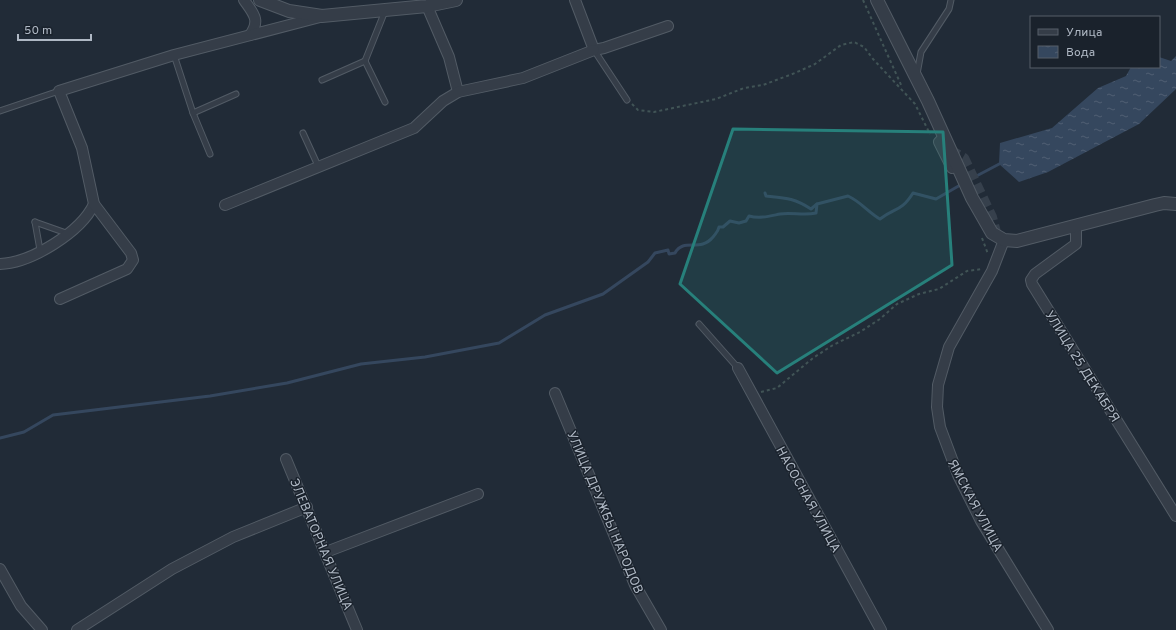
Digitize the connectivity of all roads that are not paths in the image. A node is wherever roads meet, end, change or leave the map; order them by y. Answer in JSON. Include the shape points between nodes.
{"nodes":[{"id":1,"x":244,"y":0,"type":"edge"},
{"id":2,"x":456,"y":0,"type":"edge"},
{"id":3,"x":575,"y":0,"type":"edge"},
{"id":4,"x":877,"y":0,"type":"edge"},
{"id":5,"x":951,"y":0,"type":"edge"},
{"id":6,"x":266,"y":1,"type":"edge"},
{"id":7,"x":426,"y":6,"type":"junction"},
{"id":8,"x":385,"y":11,"type":"junction"},
{"id":9,"x":322,"y":16,"type":"junction"},
{"id":10,"x":668,"y":26,"type":"dead end"},
{"id":11,"x":250,"y":35,"type":"junction"},
{"id":12,"x":594,"y":50,"type":"junction"},
{"id":13,"x":174,"y":55,"type":"junction"},
{"id":14,"x":365,"y":61,"type":"junction"},
{"id":15,"x":916,"y":78,"type":"junction"},
{"id":16,"x":322,"y":80,"type":"dead end"},
{"id":17,"x":59,"y":91,"type":"junction"},
{"id":18,"x":458,"y":92,"type":"junction"},
{"id":19,"x":236,"y":94,"type":"dead end"},
{"id":20,"x":627,"y":100,"type":"road end"},
{"id":21,"x":385,"y":102,"type":"dead end"},
{"id":22,"x":0,"y":111,"type":"edge"},
{"id":23,"x":193,"y":113,"type":"junction"},
{"id":24,"x":303,"y":132,"type":"dead end"},
{"id":25,"x":210,"y":154,"type":"dead end"},
{"id":26,"x":319,"y":168,"type":"junction"},
{"id":27,"x":94,"y":204,"type":"junction"},
{"id":28,"x":1176,"y":204,"type":"edge"},
{"id":29,"x":225,"y":205,"type":"dead end"},
{"id":30,"x":1076,"y":226,"type":"junction"},
{"id":31,"x":70,"y":234,"type":"junction"},
{"id":32,"x":1004,"y":240,"type":"junction"},
{"id":33,"x":40,"y":250,"type":"junction"},
{"id":34,"x":0,"y":264,"type":"edge"},
{"id":35,"x":60,"y":299,"type":"dead end"},
{"id":36,"x":699,"y":324,"type":"dead end"},
{"id":37,"x":738,"y":368,"type":"joint"},
{"id":38,"x":555,"y":393,"type":"dead end"},
{"id":39,"x":286,"y":459,"type":"dead end"},
{"id":40,"x":478,"y":494,"type":"dead end"},
{"id":41,"x":307,"y":507,"type":"junction"},
{"id":42,"x":1176,"y":516,"type":"edge"},
{"id":43,"x":326,"y":552,"type":"junction"},
{"id":44,"x":0,"y":569,"type":"edge"},
{"id":45,"x":42,"y":630,"type":"edge"},
{"id":46,"x":77,"y":630,"type":"edge"},
{"id":47,"x":357,"y":630,"type":"edge"},
{"id":48,"x":661,"y":630,"type":"edge"},
{"id":49,"x":881,"y":630,"type":"edge"},
{"id":50,"x":1048,"y":630,"type":"edge"}],
"edges":[{"from":1,"to":11,"type":"street","via":[[255,19],[255,27]]},
{"from":2,"to":7,"type":"street"},
{"from":3,"to":12,"type":"street"},
{"from":4,"to":15,"type":"street"},
{"from":5,"to":15,"type":"lane","via":[[949,9],[921,52]]},
{"from":6,"to":9,"type":"street","via":[[289,11]]},
{"from":7,"to":8,"type":"street"},
{"from":7,"to":18,"type":"street","via":[[449,57]]},
{"from":8,"to":9,"type":"street"},
{"from":8,"to":14,"type":"lane"},
{"from":9,"to":11,"type":"street"},
{"from":10,"to":12,"type":"street"},
{"from":11,"to":13,"type":"street"},
{"from":12,"to":18,"type":"street","via":[[523,78]]},
{"from":12,"to":20,"type":"lane"},
{"from":13,"to":17,"type":"street"},
{"from":13,"to":23,"type":"lane"},
{"from":14,"to":16,"type":"lane"},
{"from":14,"to":21,"type":"lane"},
{"from":15,"to":32,"type":"street","via":[[928,101],[938,137],[992,233]]},
{"from":17,"to":22,"type":"lane"},
{"from":17,"to":27,"type":"street","via":[[82,148]]},
{"from":18,"to":26,"type":"street","via":[[414,128]]},
{"from":19,"to":23,"type":"lane"},
{"from":23,"to":25,"type":"lane"},
{"from":24,"to":26,"type":"lane"},
{"from":26,"to":29,"type":"street"},
{"from":27,"to":31,"type":"street","via":[[82,223]]},
{"from":27,"to":35,"type":"street","via":[[128,248],[132,260],[126,269]]},
{"from":28,"to":30,"type":"street","via":[[1164,203]]},
{"from":30,"to":32,"type":"street","via":[[1030,239]]},
{"from":30,"to":42,"type":"street","name":"УЛИЦА 25 ДЕКАБРЯ","via":[[1076,244],[1035,274],[1031,280],[1032,284]]},
{"from":31,"to":33,"type":"street"},
{"from":31,"to":33,"type":"lane","via":[[36,222]]},
{"from":32,"to":50,"type":"street","name":"ЯМСКАЯ УЛИЦА","via":[[993,267],[949,347],[938,385],[938,418],[955,469],[981,521]]},
{"from":33,"to":34,"type":"street","via":[[27,258]]},
{"from":36,"to":37,"type":"lane"},
{"from":37,"to":49,"type":"street","name":"НАСОСНАЯ УЛИЦА"},
{"from":38,"to":48,"type":"street","name":"УЛИЦА ДРУЖБЫ НАРОДОВ","via":[[635,585]]},
{"from":39,"to":41,"type":"street","name":"ЭЛЕВАТОРНАЯ УЛИЦА"},
{"from":40,"to":43,"type":"street"},
{"from":41,"to":43,"type":"street","name":"ЭЛЕВАТОРНАЯ УЛИЦА"},
{"from":41,"to":46,"type":"street","via":[[233,537],[172,569]]},
{"from":43,"to":47,"type":"street","name":"ЭЛЕВАТОРНАЯ УЛИЦА"},
{"from":44,"to":45,"type":"street","via":[[21,606]]}]}
